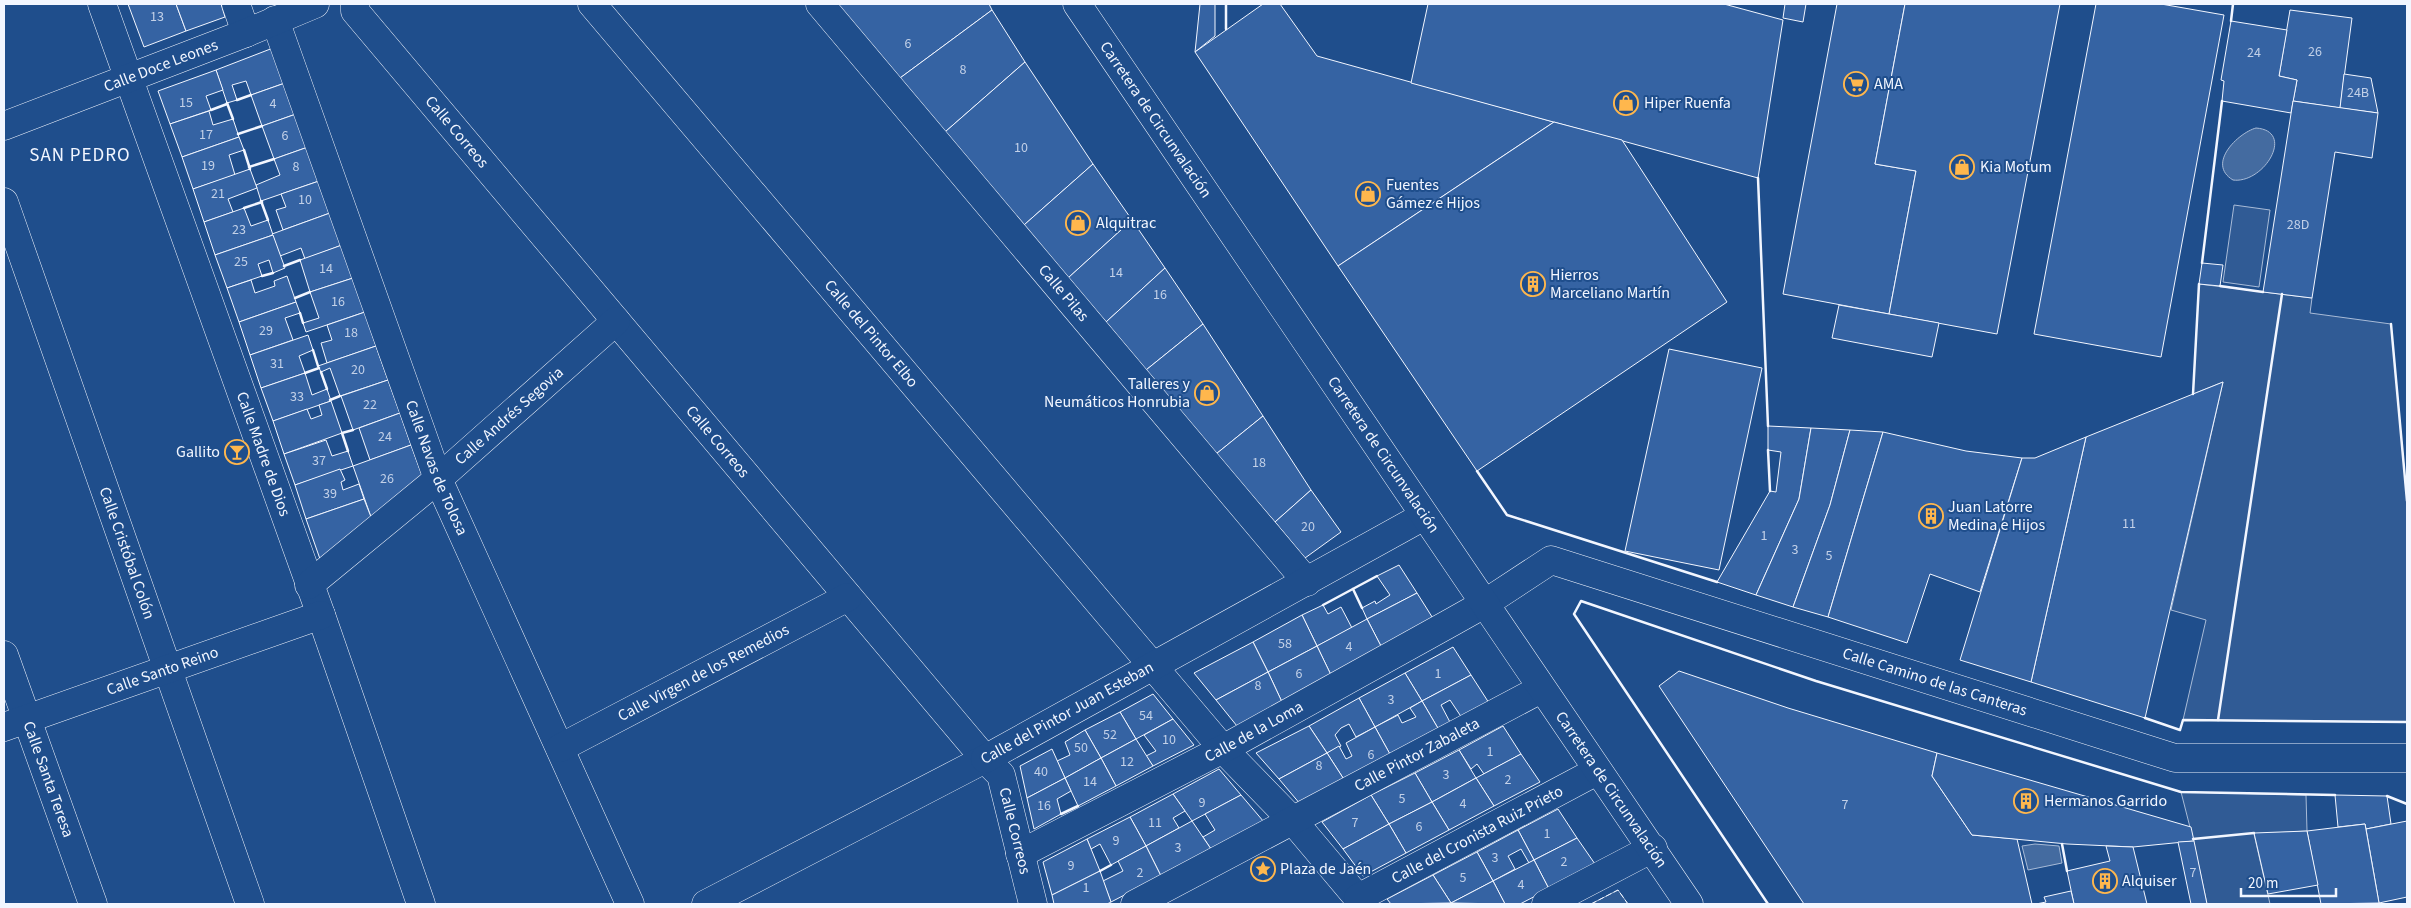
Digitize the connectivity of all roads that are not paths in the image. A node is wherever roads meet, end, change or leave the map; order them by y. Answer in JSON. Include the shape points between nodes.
{"nodes":[{"id":1,"x":102,"y":4,"type":"edge"},
{"id":2,"x":236,"y":4,"type":"edge"},
{"id":3,"x":315,"y":4,"type":"edge"},
{"id":4,"x":355,"y":4,"type":"edge"},
{"id":5,"x":592,"y":4,"type":"edge"},
{"id":6,"x":820,"y":4,"type":"edge"},
{"id":7,"x":1077,"y":4,"type":"edge"},
{"id":8,"x":275,"y":20,"type":"junction"},
{"id":9,"x":246,"y":33,"type":"junction"},
{"id":10,"x":129,"y":77,"type":"junction"},
{"id":11,"x":4,"y":126,"type":"edge"},
{"id":12,"x":4,"y":202,"type":"edge"},
{"id":13,"x":616,"y":320,"type":"junction"},
{"id":14,"x":438,"y":479,"type":"junction"},
{"id":15,"x":1424,"y":516,"type":"junction"},
{"id":16,"x":1307,"y":582,"type":"junction"},
{"id":17,"x":309,"y":585,"type":"junction"},
{"id":18,"x":848,"y":597,"type":"junction"},
{"id":19,"x":1484,"y":604,"type":"junction"},
{"id":20,"x":321,"y":615,"type":"junction"},
{"id":21,"x":4,"y":655,"type":"edge"},
{"id":22,"x":1152,"y":665,"type":"junction"},
{"id":23,"x":168,"y":669,"type":"junction"},
{"id":24,"x":1541,"y":688,"type":"junction"},
{"id":25,"x":15,"y":723,"type":"edge"},
{"id":26,"x":560,"y":748,"type":"junction"},
{"id":27,"x":1223,"y":748,"type":"junction"},
{"id":28,"x":2407,"y":758,"type":"edge"},
{"id":29,"x":985,"y":759,"type":"junction"},
{"id":30,"x":1598,"y":771,"type":"junction"},
{"id":31,"x":1294,"y":822,"type":"junction"},
{"id":32,"x":1653,"y":848,"type":"junction"},
{"id":33,"x":1020,"y":854,"type":"junction"},
{"id":34,"x":1360,"y":901,"type":"edge"},
{"id":35,"x":93,"y":904,"type":"edge"},
{"id":36,"x":250,"y":904,"type":"edge"},
{"id":37,"x":421,"y":904,"type":"edge"},
{"id":38,"x":630,"y":904,"type":"edge"},
{"id":39,"x":706,"y":904,"type":"edge"},
{"id":40,"x":1033,"y":904,"type":"edge"},
{"id":41,"x":1135,"y":904,"type":"edge"},
{"id":42,"x":1546,"y":904,"type":"edge"},
{"id":43,"x":1690,"y":904,"type":"edge"}],
"edges":[{"from":1,"to":10,"type":"street","name":"Calle Madre de Dios"},
{"from":2,"to":9,"type":"street"},
{"from":3,"to":8,"type":"street","name":"Calle Doce Leones"},
{"from":4,"to":13,"type":"street","name":"Calle Correos","via":[[356,11]]},
{"from":5,"to":22,"type":"street","name":"Calle del Pintor Elbo"},
{"from":6,"to":16,"type":"street","name":"Calle Pilas"},
{"from":7,"to":15,"type":"street","name":"Carretera de Circunvalación"},
{"from":8,"to":9,"type":"street","name":"Calle Doce Leones"},
{"from":8,"to":14,"type":"street","name":"Calle Navas de Tolosa"},
{"from":9,"to":10,"type":"street","name":"Calle Doce Leones"},
{"from":10,"to":11,"type":"street","name":"Calle Doce Leones"},
{"from":10,"to":17,"type":"street","name":"Calle Madre de Dios"},
{"from":12,"to":23,"type":"street","name":"Calle Cristóbal Colón"},
{"from":13,"to":14,"type":"street","name":"Calle Andrés Segovia"},
{"from":13,"to":18,"type":"street","name":"Calle Correos"},
{"from":14,"to":17,"type":"street","name":"Calle Andrés Segovia"},
{"from":14,"to":26,"type":"street","name":"Calle Navas de Tolosa"},
{"from":15,"to":16,"type":"street","name":"Calle del Pintor Juan Esteban"},
{"from":15,"to":19,"type":"street","name":"Carretera de Circunvalación"},
{"from":16,"to":22,"type":"street","name":"Calle del Pintor Juan Esteban"},
{"from":17,"to":20,"type":"street","name":"Calle Madre de Dios"},
{"from":18,"to":26,"type":"street","name":"Calle Virgen de los Remedios"},
{"from":18,"to":29,"type":"street","name":"Calle Correos"},
{"from":19,"to":24,"type":"street","name":"Carretera de Circunvalación"},
{"from":19,"to":27,"type":"street","name":"Calle de la Loma"},
{"from":19,"to":28,"type":"street","name":"Calle Camino de las Canteras","via":[[1551,560],[2176,758]]},
{"from":20,"to":23,"type":"street","name":"Calle Santo Reino"},
{"from":20,"to":37,"type":"street","name":"Calle Madre de Dios"},
{"from":21,"to":25,"type":"street","name":"Calle Santa Teresa"},
{"from":22,"to":27,"type":"street","name":"Calle del Pintor Elbo"},
{"from":22,"to":29,"type":"street","name":"Calle del Pintor Juan Esteban"},
{"from":23,"to":25,"type":"street","name":"Calle Santo Reino"},
{"from":23,"to":36,"type":"street","name":"Calle Cristóbal Colón"},
{"from":24,"to":30,"type":"street","name":"Carretera de Circunvalación"},
{"from":24,"to":31,"type":"street","name":"Calle Pintor Zabaleta"},
{"from":25,"to":35,"type":"street","name":"Calle Santa Teresa"},
{"from":26,"to":38,"type":"street","name":"Calle Navas de Tolosa"},
{"from":27,"to":31,"type":"street","name":"Calle del Pintor Elbo"},
{"from":27,"to":33,"type":"street","name":"Calle de la Loma"},
{"from":29,"to":33,"type":"street","name":"Calle Correos","via":[[1001,775]]},
{"from":29,"to":39,"type":"street","name":"Calle del Pintor Juan Esteban"},
{"from":30,"to":32,"type":"street","name":"Carretera de Circunvalación"},
{"from":30,"to":34,"type":"street","name":"Calle del Cronista Ruiz Prieto"},
{"from":31,"to":34,"type":"street","name":"Calle del Pintor Elbo"},
{"from":31,"to":41,"type":"street"},
{"from":32,"to":42,"type":"street"},
{"from":32,"to":43,"type":"street","name":"Carretera de Circunvalación"},
{"from":33,"to":40,"type":"street","name":"Calle Correos"}]}
